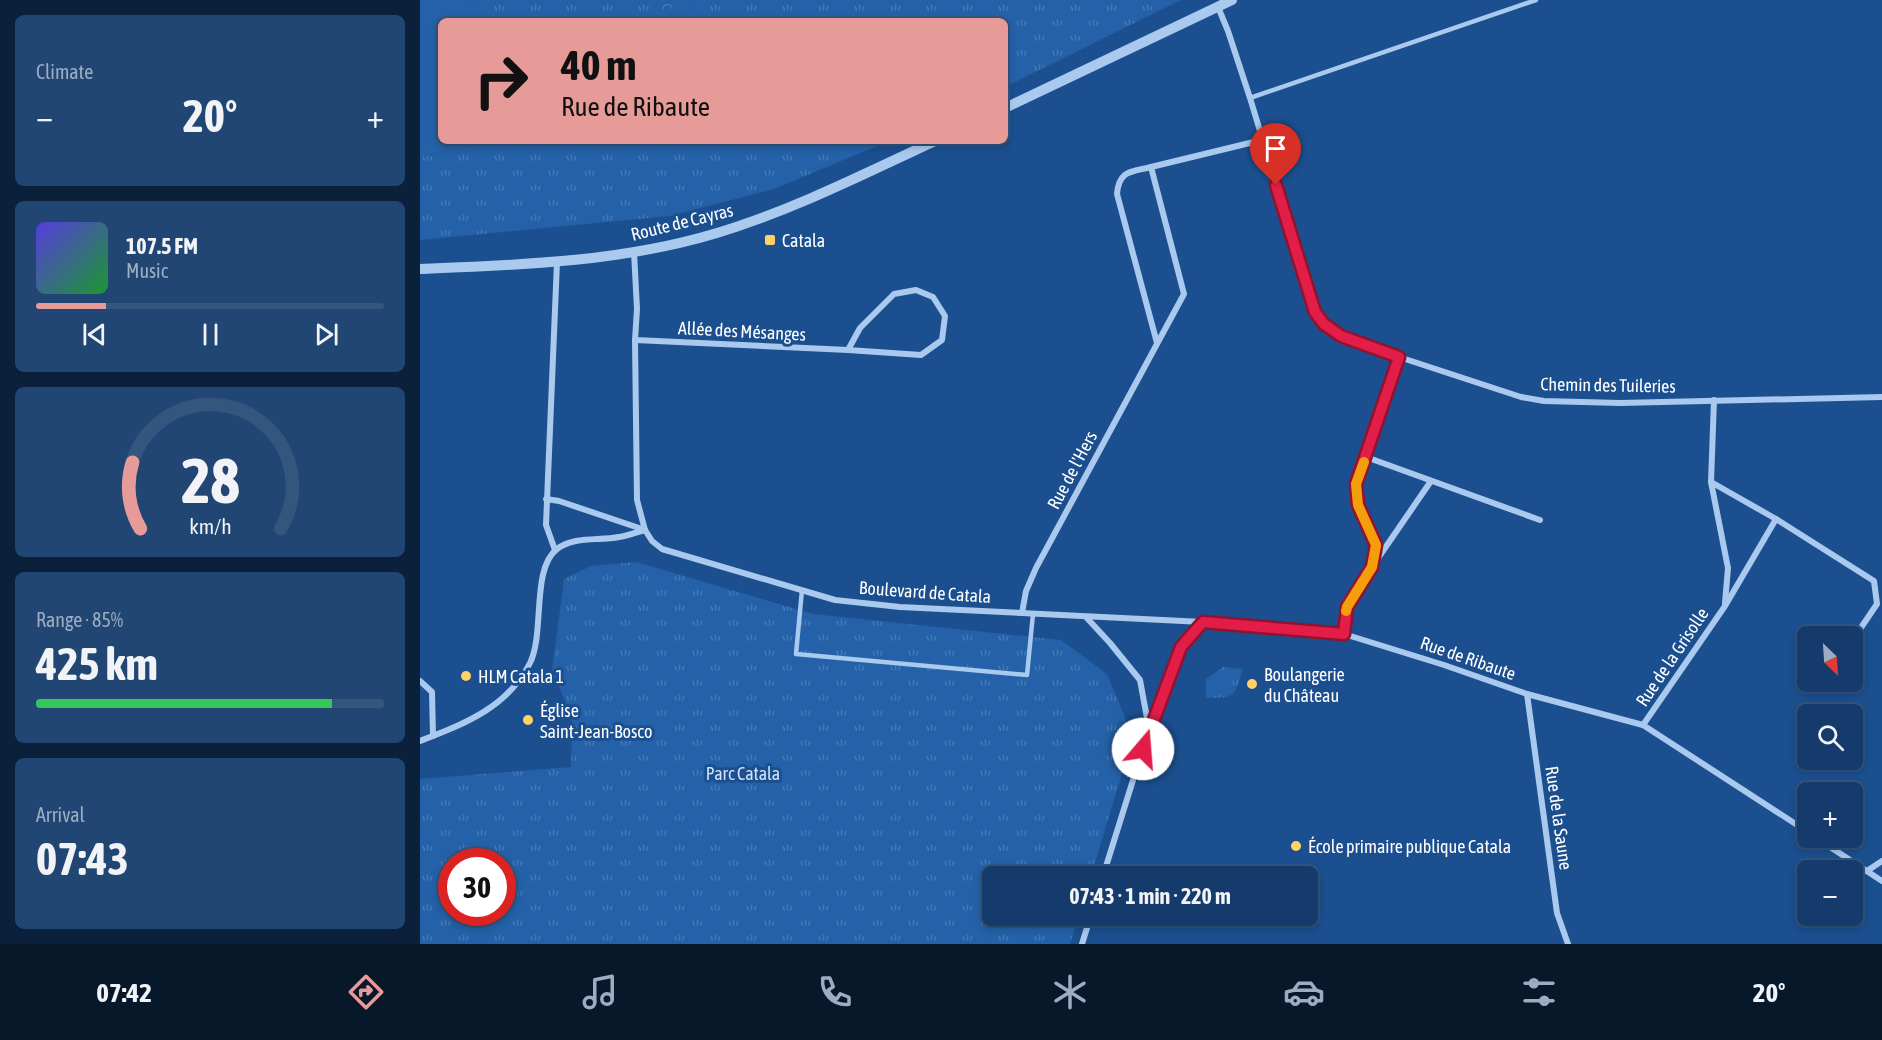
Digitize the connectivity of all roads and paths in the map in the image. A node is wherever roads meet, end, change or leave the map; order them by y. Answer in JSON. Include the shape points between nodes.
{"nodes":[{"id":1,"x":1232,"y":0,"type":"edge"},
{"id":2,"x":1536,"y":0,"type":"edge"},
{"id":3,"x":1218,"y":7,"type":"junction"},
{"id":4,"x":1250,"y":99,"type":"junction"},
{"id":5,"x":1008,"y":107,"type":"edge"},
{"id":6,"x":1262,"y":140,"type":"junction"},
{"id":7,"x":928,"y":144,"type":"edge"},
{"id":8,"x":1151,"y":167,"type":"junction"},
{"id":9,"x":633,"y":252,"type":"junction"},
{"id":10,"x":557,"y":261,"type":"junction"},
{"id":11,"x":420,"y":269,"type":"edge"},
{"id":12,"x":635,"y":340,"type":"junction"},
{"id":13,"x":1157,"y":344,"type":"junction"},
{"id":14,"x":848,"y":350,"type":"junction"},
{"id":15,"x":1399,"y":357,"type":"junction"},
{"id":16,"x":1882,"y":397,"type":"edge"},
{"id":17,"x":1714,"y":400,"type":"junction"},
{"id":18,"x":1366,"y":457,"type":"junction"},
{"id":19,"x":1431,"y":481,"type":"junction"},
{"id":20,"x":1711,"y":482,"type":"junction"},
{"id":21,"x":546,"y":499,"type":"junction"},
{"id":22,"x":1776,"y":519,"type":"junction"},
{"id":23,"x":1540,"y":520,"type":"dead end"},
{"id":24,"x":645,"y":530,"type":"junction"},
{"id":25,"x":555,"y":550,"type":"junction"},
{"id":26,"x":1372,"y":567,"type":"junction"},
{"id":27,"x":802,"y":590,"type":"junction"},
{"id":28,"x":1725,"y":606,"type":"junction"},
{"id":29,"x":1022,"y":613,"type":"junction"},
{"id":30,"x":1033,"y":614,"type":"junction"},
{"id":31,"x":1086,"y":616,"type":"junction"},
{"id":32,"x":1203,"y":622,"type":"junction"},
{"id":33,"x":1862,"y":626,"type":"edge"},
{"id":34,"x":1344,"y":634,"type":"junction"},
{"id":35,"x":420,"y":681,"type":"edge"},
{"id":36,"x":1527,"y":694,"type":"junction"},
{"id":37,"x":1643,"y":725,"type":"junction"},
{"id":38,"x":1149,"y":729,"type":"junction"},
{"id":39,"x":433,"y":736,"type":"junction"},
{"id":40,"x":420,"y":741,"type":"edge"},
{"id":41,"x":1797,"y":825,"type":"edge"},
{"id":42,"x":1832,"y":848,"type":"edge"},
{"id":43,"x":1882,"y":861,"type":"edge"},
{"id":44,"x":1106,"y":866,"type":"edge"},
{"id":45,"x":1867,"y":871,"type":"junction"},
{"id":46,"x":1882,"y":881,"type":"edge"},
{"id":47,"x":1088,"y":926,"type":"edge"},
{"id":48,"x":1082,"y":944,"type":"edge"},
{"id":49,"x":1568,"y":944,"type":"edge"}],
"edges":[{"from":1,"to":3,"type":"street"},
{"from":2,"to":4,"type":"lane"},
{"from":3,"to":4,"type":"street","name":"Chemin des Tuileries"},
{"from":3,"to":5,"type":"street"},
{"from":4,"to":6,"type":"street","name":"Chemin des Tuileries"},
{"from":6,"to":8,"type":"street"},
{"from":6,"to":15,"type":"street","name":"Chemin des Tuileries","via":[[1315,312],[1341,336]]},
{"from":7,"to":9,"type":"street","name":"Route de Cayras","via":[[748,222]]},
{"from":8,"to":13,"type":"street","name":"Rue de l'Hers","via":[[1184,294]]},
{"from":8,"to":13,"type":"street","via":[[1125,173],[1118,181],[1117,194]]},
{"from":9,"to":10,"type":"street","name":"Route de Cayras"},
{"from":9,"to":12,"type":"street"},
{"from":10,"to":11,"type":"street","name":"Route de Cayras"},
{"from":10,"to":21,"type":"street"},
{"from":12,"to":14,"type":"street","name":"Allée des Mésanges"},
{"from":12,"to":24,"type":"street","via":[[637,500]]},
{"from":13,"to":29,"type":"street","name":"Rue de l'Hers","via":[[1036,568]]},
{"from":14,"to":14,"type":"street","name":"Allée des Mésanges","via":[[921,355],[942,340],[945,316],[933,297],[916,290],[894,294],[860,328]]},
{"from":15,"to":17,"type":"street","name":"Chemin des Tuileries","via":[[1521,398],[1620,403]]},
{"from":15,"to":18,"type":"street"},
{"from":16,"to":17,"type":"street","name":"Chemin des Tuileries"},
{"from":17,"to":20,"type":"street","name":"Rue de la Grisolle"},
{"from":18,"to":19,"type":"street"},
{"from":18,"to":26,"type":"street","via":[[1356,484],[1358,505],[1376,545]]},
{"from":19,"to":23,"type":"street"},
{"from":19,"to":26,"type":"street"},
{"from":20,"to":22,"type":"street"},
{"from":20,"to":28,"type":"street","name":"Rue de la Grisolle","via":[[1728,568]]},
{"from":21,"to":24,"type":"street","name":"Boulevard de Catala"},
{"from":21,"to":25,"type":"street","via":[[546,525]]},
{"from":22,"to":28,"type":"street","name":"Rue de la Grisolle"},
{"from":22,"to":33,"type":"street","via":[[1874,581],[1877,604]]},
{"from":24,"to":25,"type":"street","via":[[621,537],[575,541]]},
{"from":24,"to":27,"type":"street","name":"Boulevard de Catala","via":[[662,549]]},
{"from":25,"to":39,"type":"street","via":[[543,570],[530,664],[488,711]]},
{"from":26,"to":34,"type":"street","via":[[1347,607]]},
{"from":27,"to":29,"type":"street","name":"Boulevard de Catala","via":[[835,600],[900,607]]},
{"from":27,"to":30,"type":"lane","via":[[796,654],[1027,675]]},
{"from":28,"to":37,"type":"street","name":"Rue de la Grisolle"},
{"from":29,"to":30,"type":"street","name":"Boulevard de Catala"},
{"from":30,"to":31,"type":"street","name":"Boulevard de Catala"},
{"from":31,"to":32,"type":"street","name":"Rue de Ribaute"},
{"from":31,"to":38,"type":"street","via":[[1140,680]]},
{"from":32,"to":34,"type":"street","name":"Rue de Ribaute"},
{"from":32,"to":38,"type":"street","via":[[1181,647]]},
{"from":34,"to":36,"type":"street","name":"Rue de Ribaute"},
{"from":35,"to":39,"type":"street","via":[[432,692]]},
{"from":36,"to":37,"type":"street","name":"Rue de Ribaute"},
{"from":36,"to":49,"type":"street","name":"Rue de la Saune","via":[[1557,913]]},
{"from":37,"to":41,"type":"street","name":"Rue de Ribaute"},
{"from":38,"to":44,"type":"street"},
{"from":39,"to":40,"type":"street"},
{"from":42,"to":45,"type":"street"},
{"from":43,"to":45,"type":"street"},
{"from":45,"to":46,"type":"street"},
{"from":47,"to":48,"type":"street"}]}
